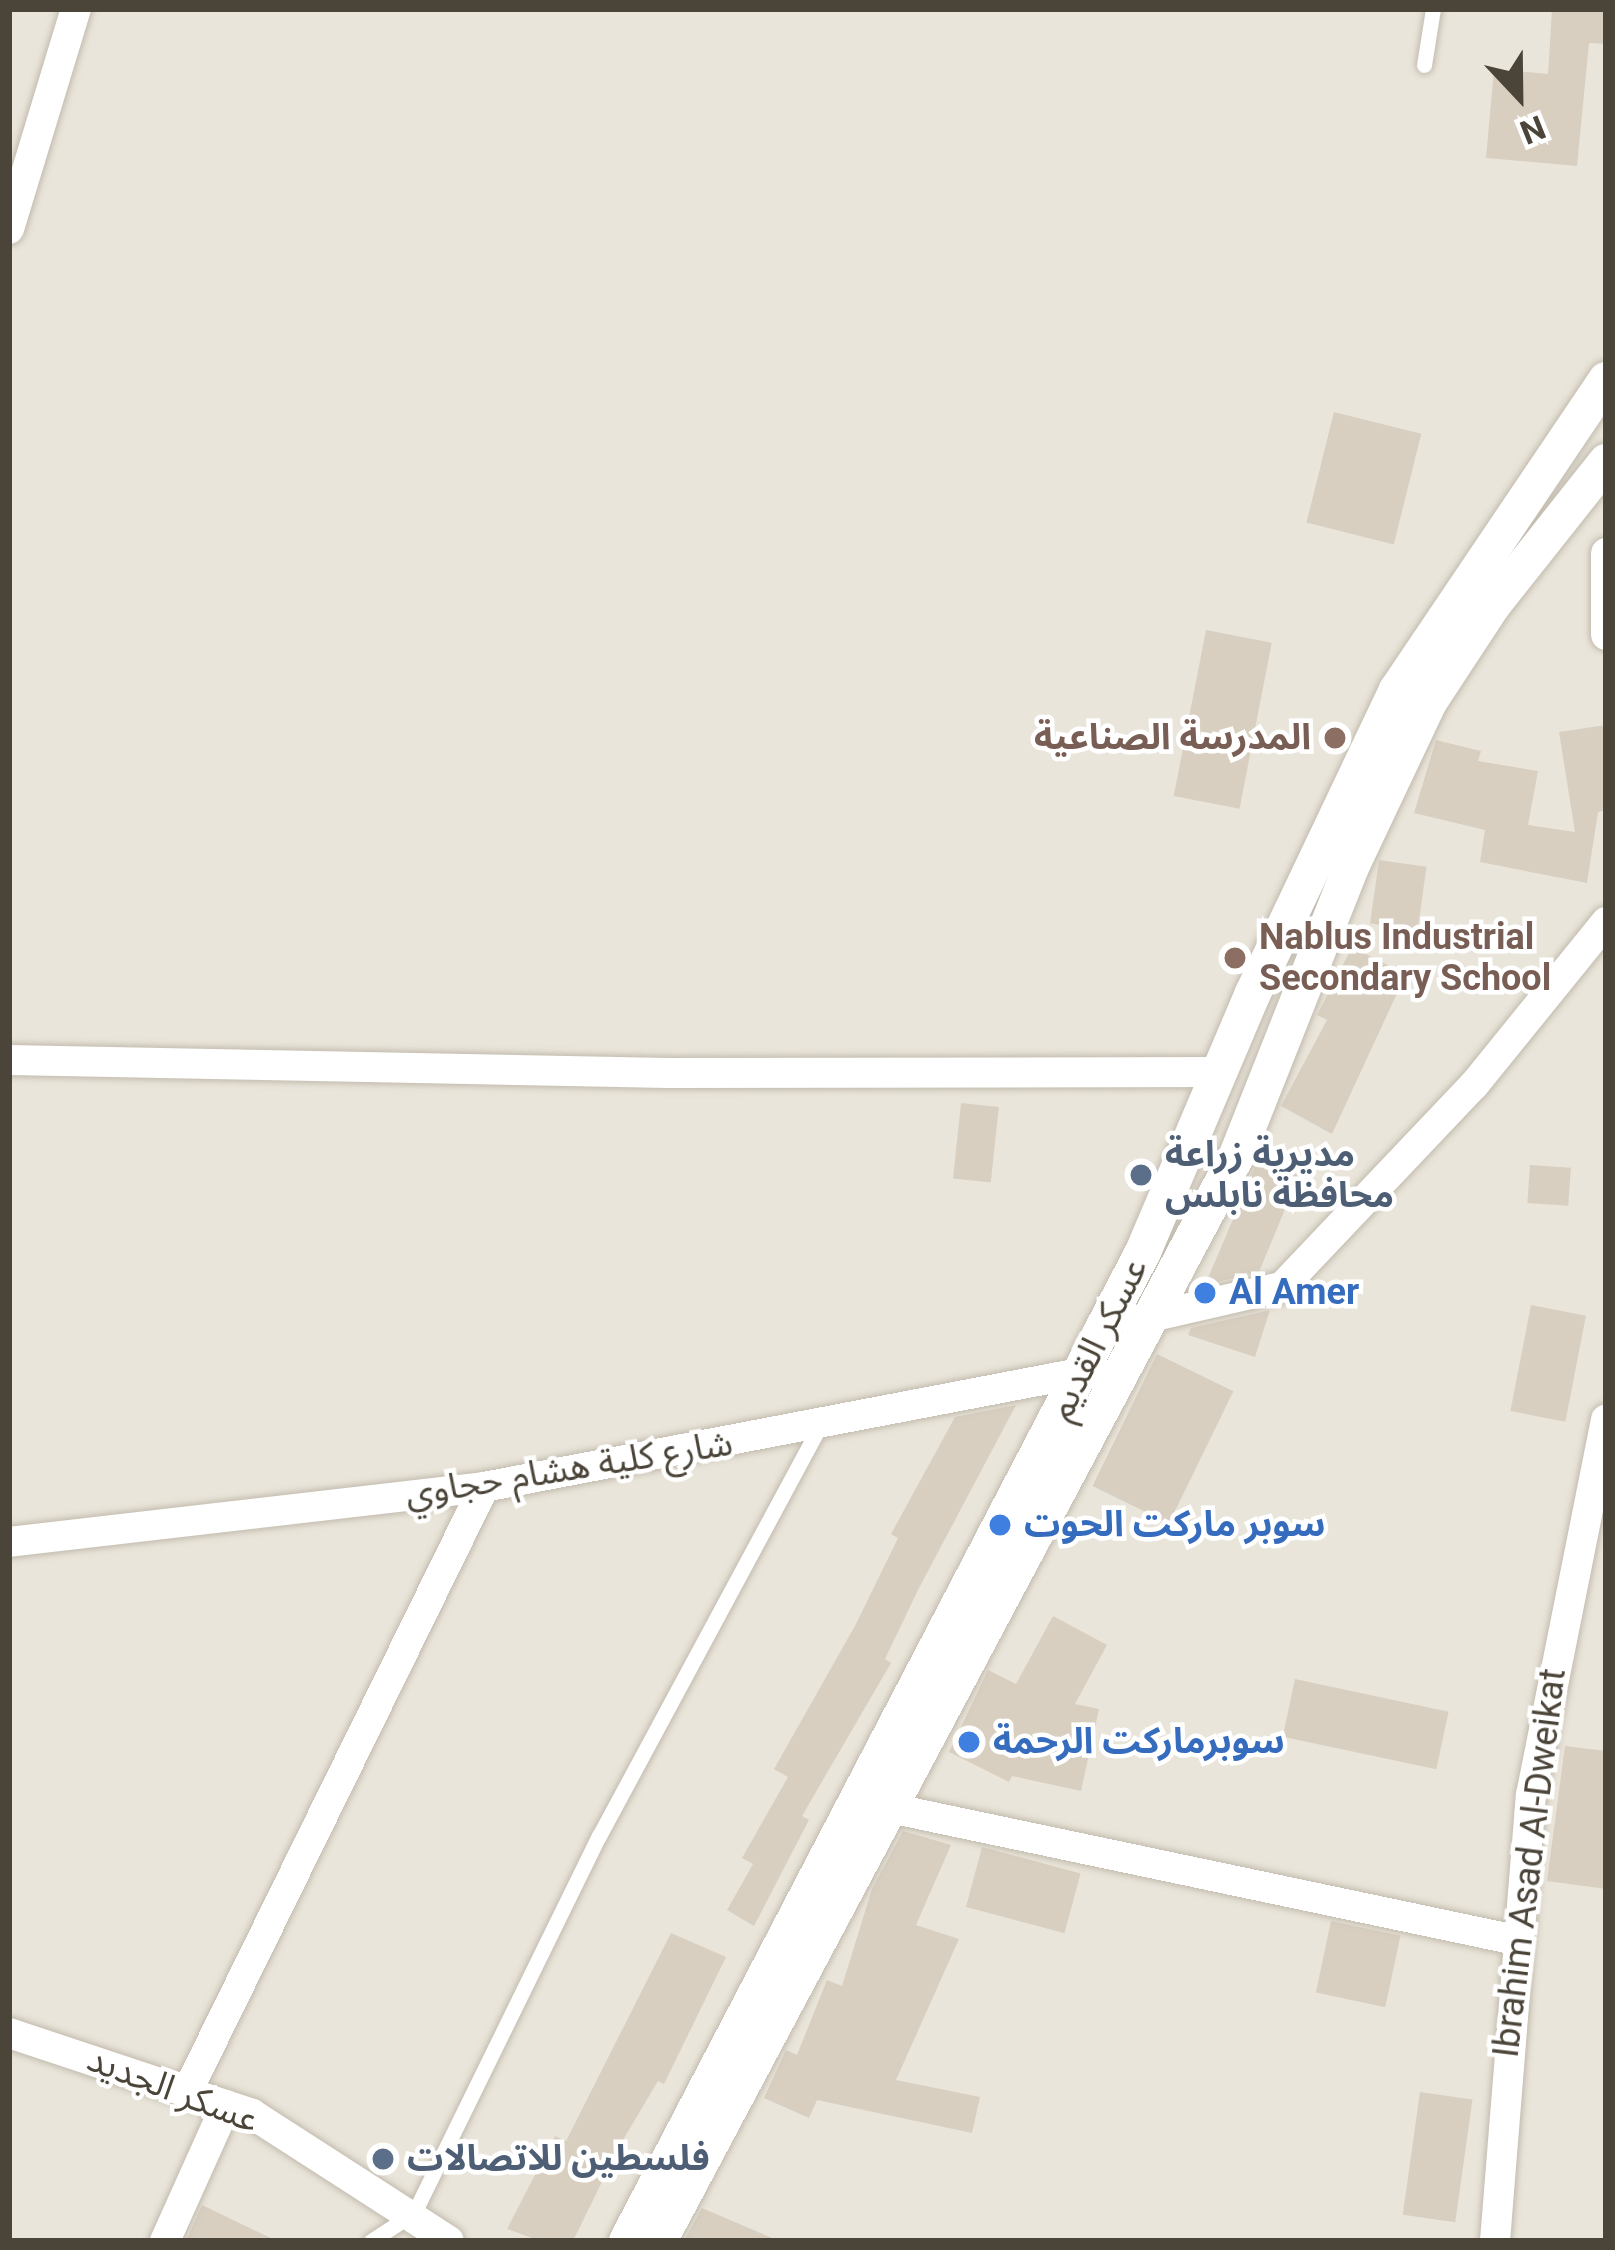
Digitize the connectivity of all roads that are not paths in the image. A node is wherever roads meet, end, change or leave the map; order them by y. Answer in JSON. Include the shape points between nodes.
{"nodes":[{"id":1,"x":76,"y":9,"type":"edge"},
{"id":2,"x":1433,"y":9,"type":"edge"},
{"id":3,"x":1424,"y":64,"type":"dead end"},
{"id":4,"x":9,"y":229,"type":"edge"},
{"id":5,"x":1606,"y":380,"type":"edge"},
{"id":6,"x":1606,"y":462,"type":"edge"},
{"id":7,"x":1606,"y":553,"type":"edge"},
{"id":8,"x":1604,"y":621,"type":"edge"},
{"id":9,"x":1606,"y":922,"type":"edge"},
{"id":10,"x":9,"y":1060,"type":"edge"},
{"id":11,"x":1220,"y":1072,"type":"junction"},
{"id":12,"x":1148,"y":1320,"type":"junction"},
{"id":13,"x":1106,"y":1323,"type":"junction"},
{"id":14,"x":1124,"y":1363,"type":"junction"},
{"id":15,"x":1081,"y":1373,"type":"junction"},
{"id":16,"x":1606,"y":1419,"type":"edge"},
{"id":17,"x":819,"y":1428,"type":"junction"},
{"id":18,"x":484,"y":1487,"type":"junction"},
{"id":19,"x":9,"y":1542,"type":"edge"},
{"id":20,"x":880,"y":1796,"type":"junction"},
{"id":21,"x":1516,"y":1940,"type":"junction"},
{"id":22,"x":9,"y":2033,"type":"edge"},
{"id":23,"x":188,"y":2092,"type":"junction"},
{"id":24,"x":226,"y":2105,"type":"junction"},
{"id":25,"x":414,"y":2212,"type":"junction"},
{"id":26,"x":165,"y":2241,"type":"edge"},
{"id":27,"x":371,"y":2241,"type":"edge"},
{"id":28,"x":449,"y":2241,"type":"edge"},
{"id":29,"x":627,"y":2241,"type":"edge"},
{"id":30,"x":659,"y":2241,"type":"edge"},
{"id":31,"x":1495,"y":2241,"type":"edge"}],
"edges":[{"from":1,"to":4,"type":"street"},
{"from":2,"to":3,"type":"lane"},
{"from":5,"to":11,"type":"street","name":"عسكر القديم","via":[[1397,690]]},
{"from":6,"to":12,"type":"street","name":"عسكر القديم","via":[[1492,606],[1429,702],[1351,867],[1237,1155]]},
{"from":7,"to":8,"type":"street"},
{"from":9,"to":12,"type":"street","via":[[1474,1085],[1289,1280],[1262,1294]]},
{"from":10,"to":11,"type":"street","via":[[668,1073]]},
{"from":11,"to":13,"type":"street","name":"عسكر القديم"},
{"from":12,"to":13,"type":"street"},
{"from":12,"to":14,"type":"street","name":"عسكر القديم"},
{"from":13,"to":15,"type":"street","name":"عسكر القديم"},
{"from":14,"to":15,"type":"street","name":"شارع كلية هشام حجاوي"},
{"from":14,"to":20,"type":"street","name":"عسكر القديم"},
{"from":15,"to":17,"type":"street","name":"شارع كلية هشام حجاوي"},
{"from":15,"to":20,"type":"street","name":"عسكر القديم"},
{"from":16,"to":21,"type":"street","name":"Ibrahim Asad Al-Dweikat","via":[[1554,1652]]},
{"from":17,"to":18,"type":"street","name":"شارع كلية هشام حجاوي"},
{"from":17,"to":25,"type":"lane","via":[[599,1836]]},
{"from":18,"to":19,"type":"street","name":"شارع كلية هشام حجاوي"},
{"from":18,"to":23,"type":"street"},
{"from":20,"to":21,"type":"street"},
{"from":20,"to":29,"type":"street","name":"عسكر القديم"},
{"from":20,"to":30,"type":"street","name":"عسكر القديم"},
{"from":21,"to":31,"type":"street","name":"Ibrahim Asad Al-Dweikat"},
{"from":22,"to":23,"type":"street","name":"عسكر الجديد"},
{"from":23,"to":24,"type":"street","name":"عسكر الجديد"},
{"from":24,"to":25,"type":"street","name":"عسكر الجديد"},
{"from":24,"to":26,"type":"street"},
{"from":25,"to":27,"type":"lane"},
{"from":25,"to":28,"type":"street","name":"عسكر الجديد"}]}
